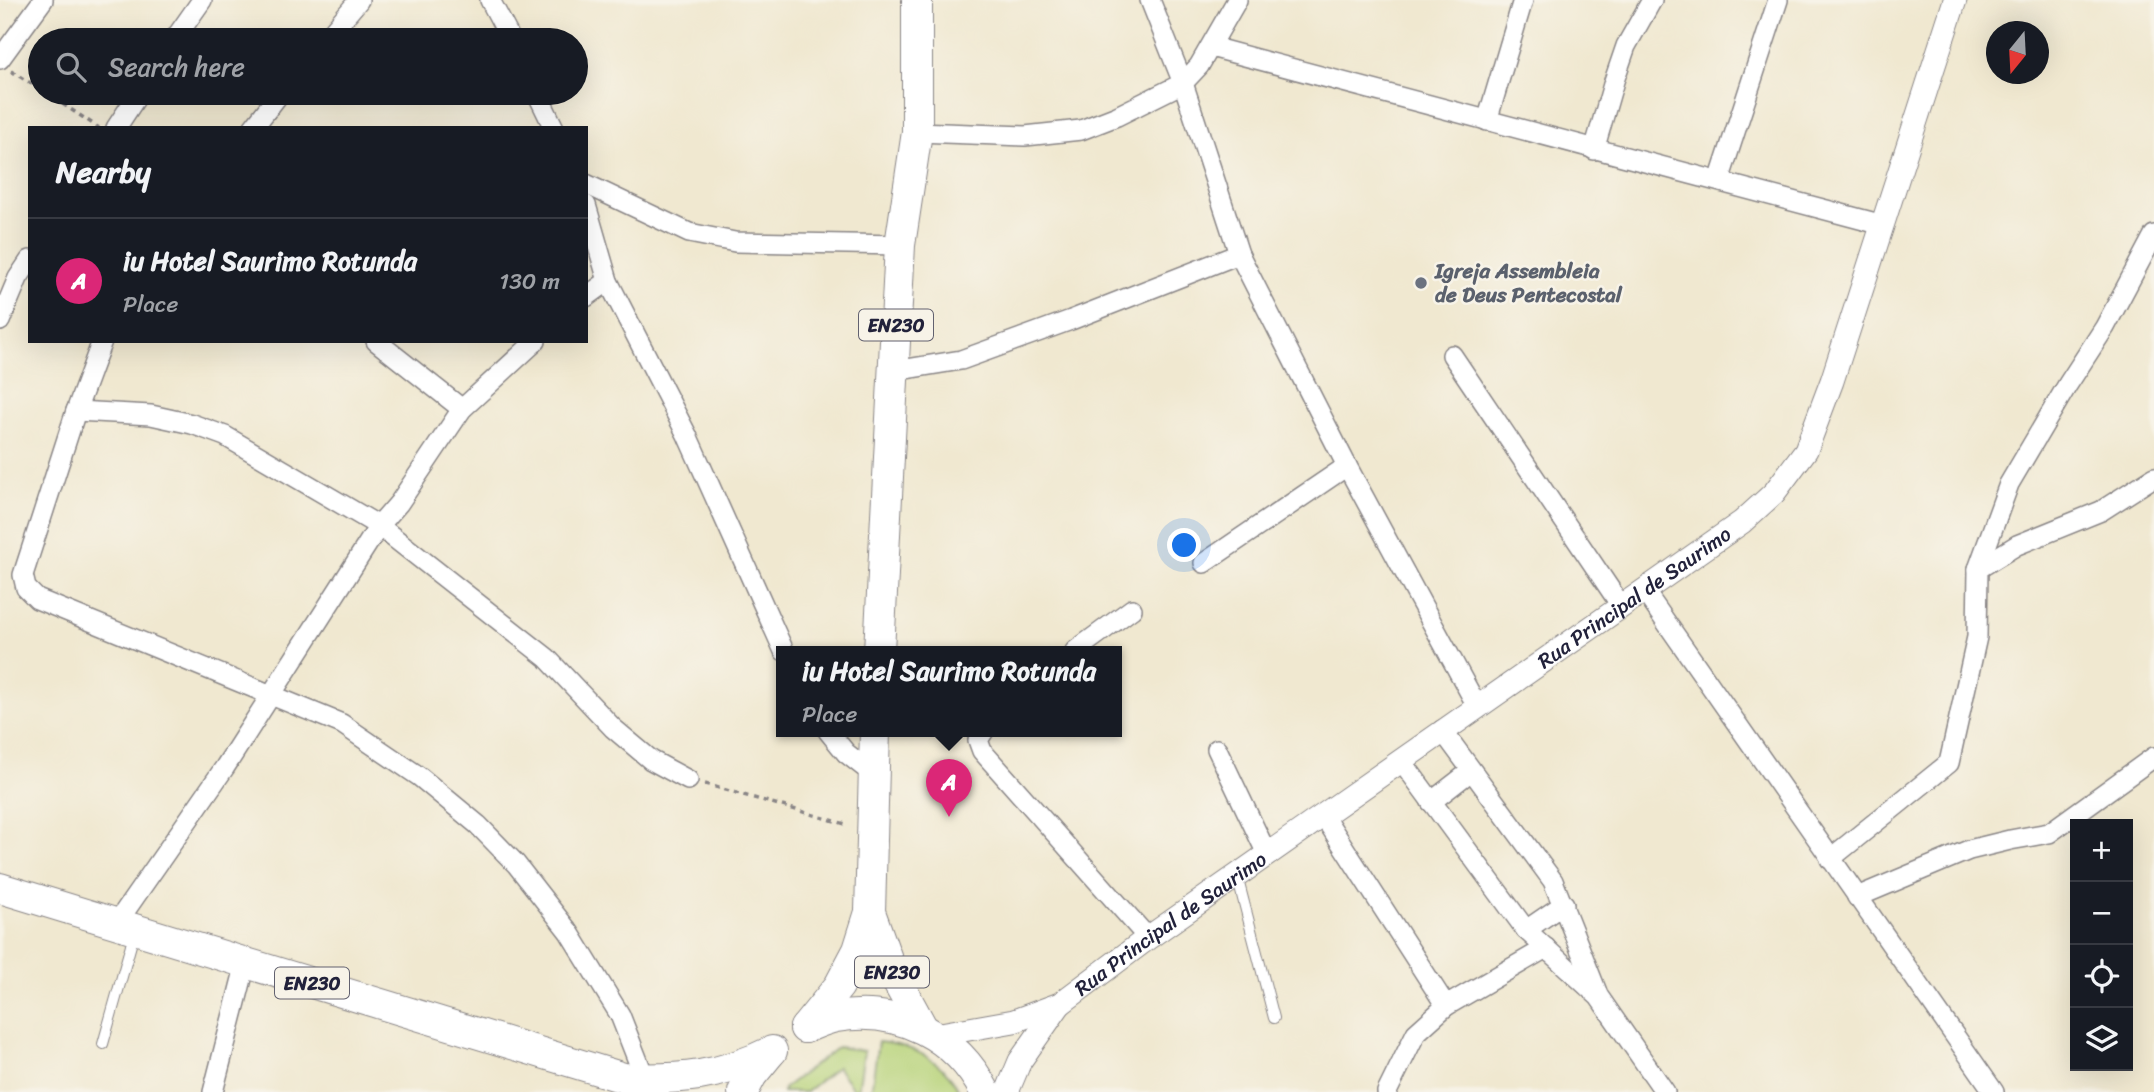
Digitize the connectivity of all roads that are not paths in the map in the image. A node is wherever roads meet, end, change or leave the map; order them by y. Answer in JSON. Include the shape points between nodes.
{"nodes":[{"id":1,"x":43,"y":0,"type":"edge"},
{"id":2,"x":202,"y":0,"type":"edge"},
{"id":3,"x":359,"y":0,"type":"edge"},
{"id":4,"x":490,"y":0,"type":"edge"},
{"id":5,"x":917,"y":0,"type":"edge"},
{"id":6,"x":1150,"y":0,"type":"edge"},
{"id":7,"x":1237,"y":0,"type":"edge"},
{"id":8,"x":1523,"y":0,"type":"edge"},
{"id":9,"x":1652,"y":0,"type":"edge"},
{"id":10,"x":1778,"y":0,"type":"edge"},
{"id":11,"x":1955,"y":0,"type":"edge"},
{"id":12,"x":182,"y":28,"type":"edge"},
{"id":13,"x":335,"y":28,"type":"edge"},
{"id":14,"x":505,"y":28,"type":"edge"},
{"id":15,"x":1211,"y":47,"type":"junction"},
{"id":16,"x":5,"y":64,"type":"edge"},
{"id":17,"x":1183,"y":83,"type":"junction"},
{"id":18,"x":131,"y":105,"type":"edge"},
{"id":19,"x":271,"y":105,"type":"edge"},
{"id":20,"x":543,"y":105,"type":"edge"},
{"id":21,"x":1487,"y":121,"type":"junction"},
{"id":22,"x":117,"y":126,"type":"edge"},
{"id":23,"x":255,"y":126,"type":"edge"},
{"id":24,"x":553,"y":126,"type":"edge"},
{"id":25,"x":917,"y":132,"type":"junction"},
{"id":26,"x":1594,"y":150,"type":"junction"},
{"id":27,"x":1719,"y":181,"type":"junction"},
{"id":28,"x":588,"y":185,"type":"edge"},
{"id":29,"x":588,"y":212,"type":"edge"},
{"id":30,"x":1883,"y":225,"type":"junction"},
{"id":31,"x":2154,"y":235,"type":"edge"},
{"id":32,"x":900,"y":245,"type":"junction"},
{"id":33,"x":1239,"y":254,"type":"junction"},
{"id":34,"x":28,"y":263,"type":"edge"},
{"id":35,"x":608,"y":281,"type":"junction"},
{"id":36,"x":588,"y":296,"type":"edge"},
{"id":37,"x":0,"y":321,"type":"edge"},
{"id":38,"x":101,"y":343,"type":"edge"},
{"id":39,"x":379,"y":343,"type":"edge"},
{"id":40,"x":534,"y":343,"type":"edge"},
{"id":41,"x":1451,"y":355,"type":"dead end"},
{"id":42,"x":894,"y":370,"type":"junction"},
{"id":43,"x":462,"y":409,"type":"junction"},
{"id":44,"x":76,"y":411,"type":"junction"},
{"id":45,"x":1347,"y":466,"type":"junction"},
{"id":46,"x":2154,"y":477,"type":"edge"},
{"id":47,"x":379,"y":527,"type":"junction"},
{"id":48,"x":1204,"y":563,"type":"dead end"},
{"id":49,"x":1978,"y":569,"type":"junction"},
{"id":50,"x":1645,"y":592,"type":"junction"},
{"id":51,"x":1622,"y":607,"type":"junction"},
{"id":52,"x":1132,"y":609,"type":"dead end"},
{"id":53,"x":782,"y":646,"type":"edge"},
{"id":54,"x":880,"y":646,"type":"edge"},
{"id":55,"x":1081,"y":646,"type":"edge"},
{"id":56,"x":272,"y":695,"type":"junction"},
{"id":57,"x":1476,"y":706,"type":"junction"},
{"id":58,"x":1442,"y":730,"type":"junction"},
{"id":59,"x":833,"y":737,"type":"edge"},
{"id":60,"x":875,"y":737,"type":"edge"},
{"id":61,"x":980,"y":737,"type":"edge"},
{"id":62,"x":1216,"y":749,"type":"dead end"},
{"id":63,"x":2154,"y":757,"type":"edge"},
{"id":64,"x":1401,"y":760,"type":"junction"},
{"id":65,"x":1471,"y":771,"type":"junction"},
{"id":66,"x":873,"y":774,"type":"junction"},
{"id":67,"x":688,"y":780,"type":"road end"},
{"id":68,"x":1431,"y":802,"type":"junction"},
{"id":69,"x":1323,"y":815,"type":"junction"},
{"id":70,"x":1267,"y":854,"type":"junction"},
{"id":71,"x":1830,"y":859,"type":"junction"},
{"id":72,"x":1237,"y":875,"type":"junction"},
{"id":73,"x":0,"y":888,"type":"edge"},
{"id":74,"x":1857,"y":897,"type":"junction"},
{"id":75,"x":1564,"y":904,"type":"junction"},
{"id":76,"x":870,"y":912,"type":"junction"},
{"id":77,"x":125,"y":927,"type":"junction"},
{"id":78,"x":1526,"y":930,"type":"junction"},
{"id":79,"x":1148,"y":938,"type":"junction"},
{"id":80,"x":1546,"y":948,"type":"junction"},
{"id":81,"x":246,"y":963,"type":"junction"},
{"id":82,"x":1599,"y":997,"type":"junction"},
{"id":83,"x":1060,"y":1004,"type":"junction"},
{"id":84,"x":1446,"y":1006,"type":"junction"},
{"id":85,"x":1275,"y":1018,"type":"dead end"},
{"id":86,"x":805,"y":1028,"type":"junction"},
{"id":87,"x":929,"y":1031,"type":"junction"},
{"id":88,"x":103,"y":1044,"type":"dead end"},
{"id":89,"x":772,"y":1051,"type":"junction"},
{"id":90,"x":639,"y":1083,"type":"edge"},
{"id":91,"x":213,"y":1092,"type":"edge"},
{"id":92,"x":743,"y":1092,"type":"edge"},
{"id":93,"x":985,"y":1092,"type":"edge"},
{"id":94,"x":1007,"y":1092,"type":"edge"},
{"id":95,"x":1387,"y":1092,"type":"edge"},
{"id":96,"x":1665,"y":1092,"type":"edge"},
{"id":97,"x":1994,"y":1092,"type":"edge"}],
"edges":[{"from":1,"to":16,"type":"street"},
{"from":2,"to":12,"type":"street"},
{"from":3,"to":13,"type":"street"},
{"from":4,"to":14,"type":"street"},
{"from":5,"to":25,"type":"main road","number":"EN230"},
{"from":6,"to":17,"type":"street"},
{"from":7,"to":15,"type":"street"},
{"from":8,"to":21,"type":"street"},
{"from":9,"to":26,"type":"street","via":[[1626,46]]},
{"from":10,"to":27,"type":"street"},
{"from":11,"to":30,"type":"street","name":"Rua Principal de Saurimo"},
{"from":15,"to":17,"type":"street"},
{"from":15,"to":21,"type":"street"},
{"from":17,"to":25,"type":"street","via":[[1081,130],[1025,136]]},
{"from":17,"to":33,"type":"street"},
{"from":18,"to":22,"type":"street"},
{"from":19,"to":23,"type":"street"},
{"from":20,"to":24,"type":"street"},
{"from":21,"to":26,"type":"street"},
{"from":25,"to":32,"type":"main road","number":"EN230"},
{"from":26,"to":27,"type":"street"},
{"from":27,"to":30,"type":"street"},
{"from":28,"to":32,"type":"street","via":[[689,233],[735,242]]},
{"from":29,"to":35,"type":"street"},
{"from":30,"to":50,"type":"street","name":"Rua Principal de Saurimo","via":[[1832,382],[1793,470],[1759,508]]},
{"from":31,"to":49,"type":"street","via":[[2105,327],[2010,484]]},
{"from":32,"to":42,"type":"main road","number":"EN230"},
{"from":33,"to":42,"type":"street","via":[[961,360]]},
{"from":33,"to":45,"type":"street"},
{"from":34,"to":37,"type":"street"},
{"from":35,"to":36,"type":"street"},
{"from":35,"to":53,"type":"street","via":[[687,435]]},
{"from":38,"to":44,"type":"street"},
{"from":39,"to":43,"type":"street"},
{"from":40,"to":43,"type":"street"},
{"from":41,"to":51,"type":"street"},
{"from":42,"to":54,"type":"main road","number":"EN230"},
{"from":43,"to":47,"type":"street"},
{"from":44,"to":47,"type":"street","via":[[151,415],[225,436]]},
{"from":44,"to":56,"type":"street","via":[[23,575],[26,588],[37,599]]},
{"from":45,"to":48,"type":"street"},
{"from":45,"to":57,"type":"street"},
{"from":46,"to":49,"type":"street","via":[[2101,511],[2017,545]]},
{"from":47,"to":56,"type":"street"},
{"from":47,"to":67,"type":"street","via":[[547,658],[613,729],[651,760]]},
{"from":49,"to":71,"type":"street","via":[[1977,637],[1949,762]]},
{"from":50,"to":51,"type":"street","name":"Rua Principal de Saurimo"},
{"from":50,"to":71,"type":"street"},
{"from":51,"to":57,"type":"street","name":"Rua Principal de Saurimo"},
{"from":52,"to":55,"type":"street"},
{"from":56,"to":77,"type":"street"},
{"from":56,"to":90,"type":"street","via":[[342,724],[420,777],[516,864],[569,932],[620,1015]]},
{"from":57,"to":58,"type":"street","name":"Rua Principal de Saurimo"},
{"from":58,"to":64,"type":"street","name":"Rua Principal de Saurimo"},
{"from":58,"to":65,"type":"street"},
{"from":59,"to":66,"type":"street"},
{"from":60,"to":66,"type":"main road","number":"EN230"},
{"from":61,"to":79,"type":"street","via":[[982,751]]},
{"from":62,"to":70,"type":"street"},
{"from":63,"to":74,"type":"street","via":[[2049,833],[1969,850]]},
{"from":64,"to":68,"type":"street"},
{"from":64,"to":69,"type":"street","name":"Rua Principal de Saurimo"},
{"from":65,"to":68,"type":"street"},
{"from":65,"to":75,"type":"street","via":[[1553,881]]},
{"from":66,"to":76,"type":"main road","number":"EN230"},
{"from":68,"to":78,"type":"street"},
{"from":69,"to":70,"type":"street","name":"Rua Principal de Saurimo"},
{"from":69,"to":84,"type":"street"},
{"from":70,"to":72,"type":"street","name":"Rua Principal de Saurimo"},
{"from":71,"to":74,"type":"street"},
{"from":72,"to":79,"type":"street","name":"Rua Principal de Saurimo"},
{"from":72,"to":85,"type":"lane"},
{"from":73,"to":77,"type":"main road","number":"EN230"},
{"from":74,"to":97,"type":"street"},
{"from":75,"to":78,"type":"street"},
{"from":75,"to":82,"type":"street"},
{"from":76,"to":86,"type":"main road","number":"EN230","via":[[858,950],[839,986]]},
{"from":76,"to":87,"type":"main road","number":"EN230","via":[[891,970]]},
{"from":77,"to":81,"type":"main road","number":"EN230"},
{"from":77,"to":88,"type":"lane"},
{"from":78,"to":80,"type":"street"},
{"from":79,"to":83,"type":"street","name":"Rua Principal de Saurimo"},
{"from":80,"to":82,"type":"street"},
{"from":80,"to":84,"type":"street"},
{"from":81,"to":90,"type":"main road","number":"EN230"},
{"from":81,"to":91,"type":"street"},
{"from":82,"to":96,"type":"street"},
{"from":83,"to":87,"type":"street","via":[[1014,1021]]},
{"from":83,"to":94,"type":"street","via":[[1020,1061]]},
{"from":84,"to":95,"type":"street","via":[[1416,1033]]},
{"from":86,"to":87,"type":"main road","number":"EN230","via":[[863,1014],[894,1017]]},
{"from":86,"to":89,"type":"main road","number":"EN230"},
{"from":87,"to":93,"type":"main road","number":"EN230","via":[[958,1053]]},
{"from":89,"to":90,"type":"main road","number":"EN230","via":[[695,1077]]},
{"from":89,"to":92,"type":"main road","number":"EN230"}]}
